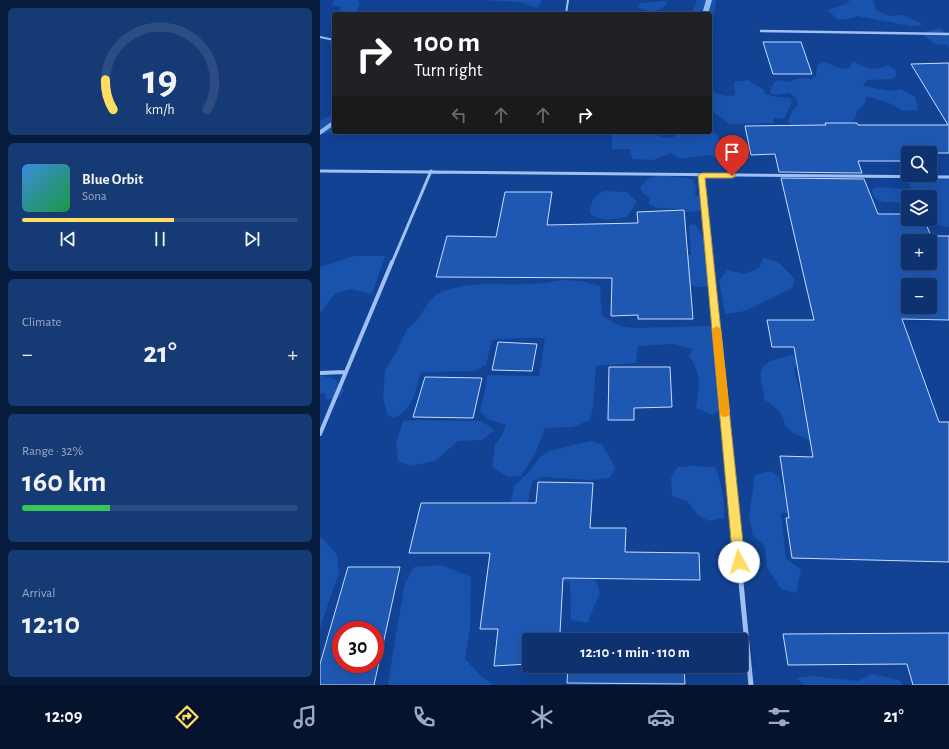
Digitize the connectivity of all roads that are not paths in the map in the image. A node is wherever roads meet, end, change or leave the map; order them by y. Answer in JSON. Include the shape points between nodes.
{"nodes":[{"id":1,"x":568,"y":0,"type":"edge"},
{"id":2,"x":566,"y":12,"type":"edge"},
{"id":3,"x":761,"y":31,"type":"dead end"},
{"id":4,"x":949,"y":34,"type":"edge"},
{"id":5,"x":320,"y":37,"type":"edge"},
{"id":6,"x":332,"y":40,"type":"edge"},
{"id":7,"x":320,"y":171,"type":"edge"},
{"id":8,"x":431,"y":171,"type":"junction"},
{"id":9,"x":702,"y":175,"type":"junction"},
{"id":10,"x":949,"y":177,"type":"edge"},
{"id":11,"x":345,"y":372,"type":"junction"},
{"id":12,"x":320,"y":373,"type":"edge"},
{"id":13,"x":320,"y":434,"type":"edge"},
{"id":14,"x":751,"y":685,"type":"edge"}],
"edges":[{"from":1,"to":2,"type":"lane"},
{"from":3,"to":4,"type":"street"},
{"from":5,"to":6,"type":"lane"},
{"from":7,"to":8,"type":"street"},
{"from":8,"to":9,"type":"street"},
{"from":8,"to":11,"type":"street"},
{"from":9,"to":10,"type":"street"},
{"from":9,"to":14,"type":"street"},
{"from":11,"to":12,"type":"street"},
{"from":11,"to":13,"type":"street"}]}
